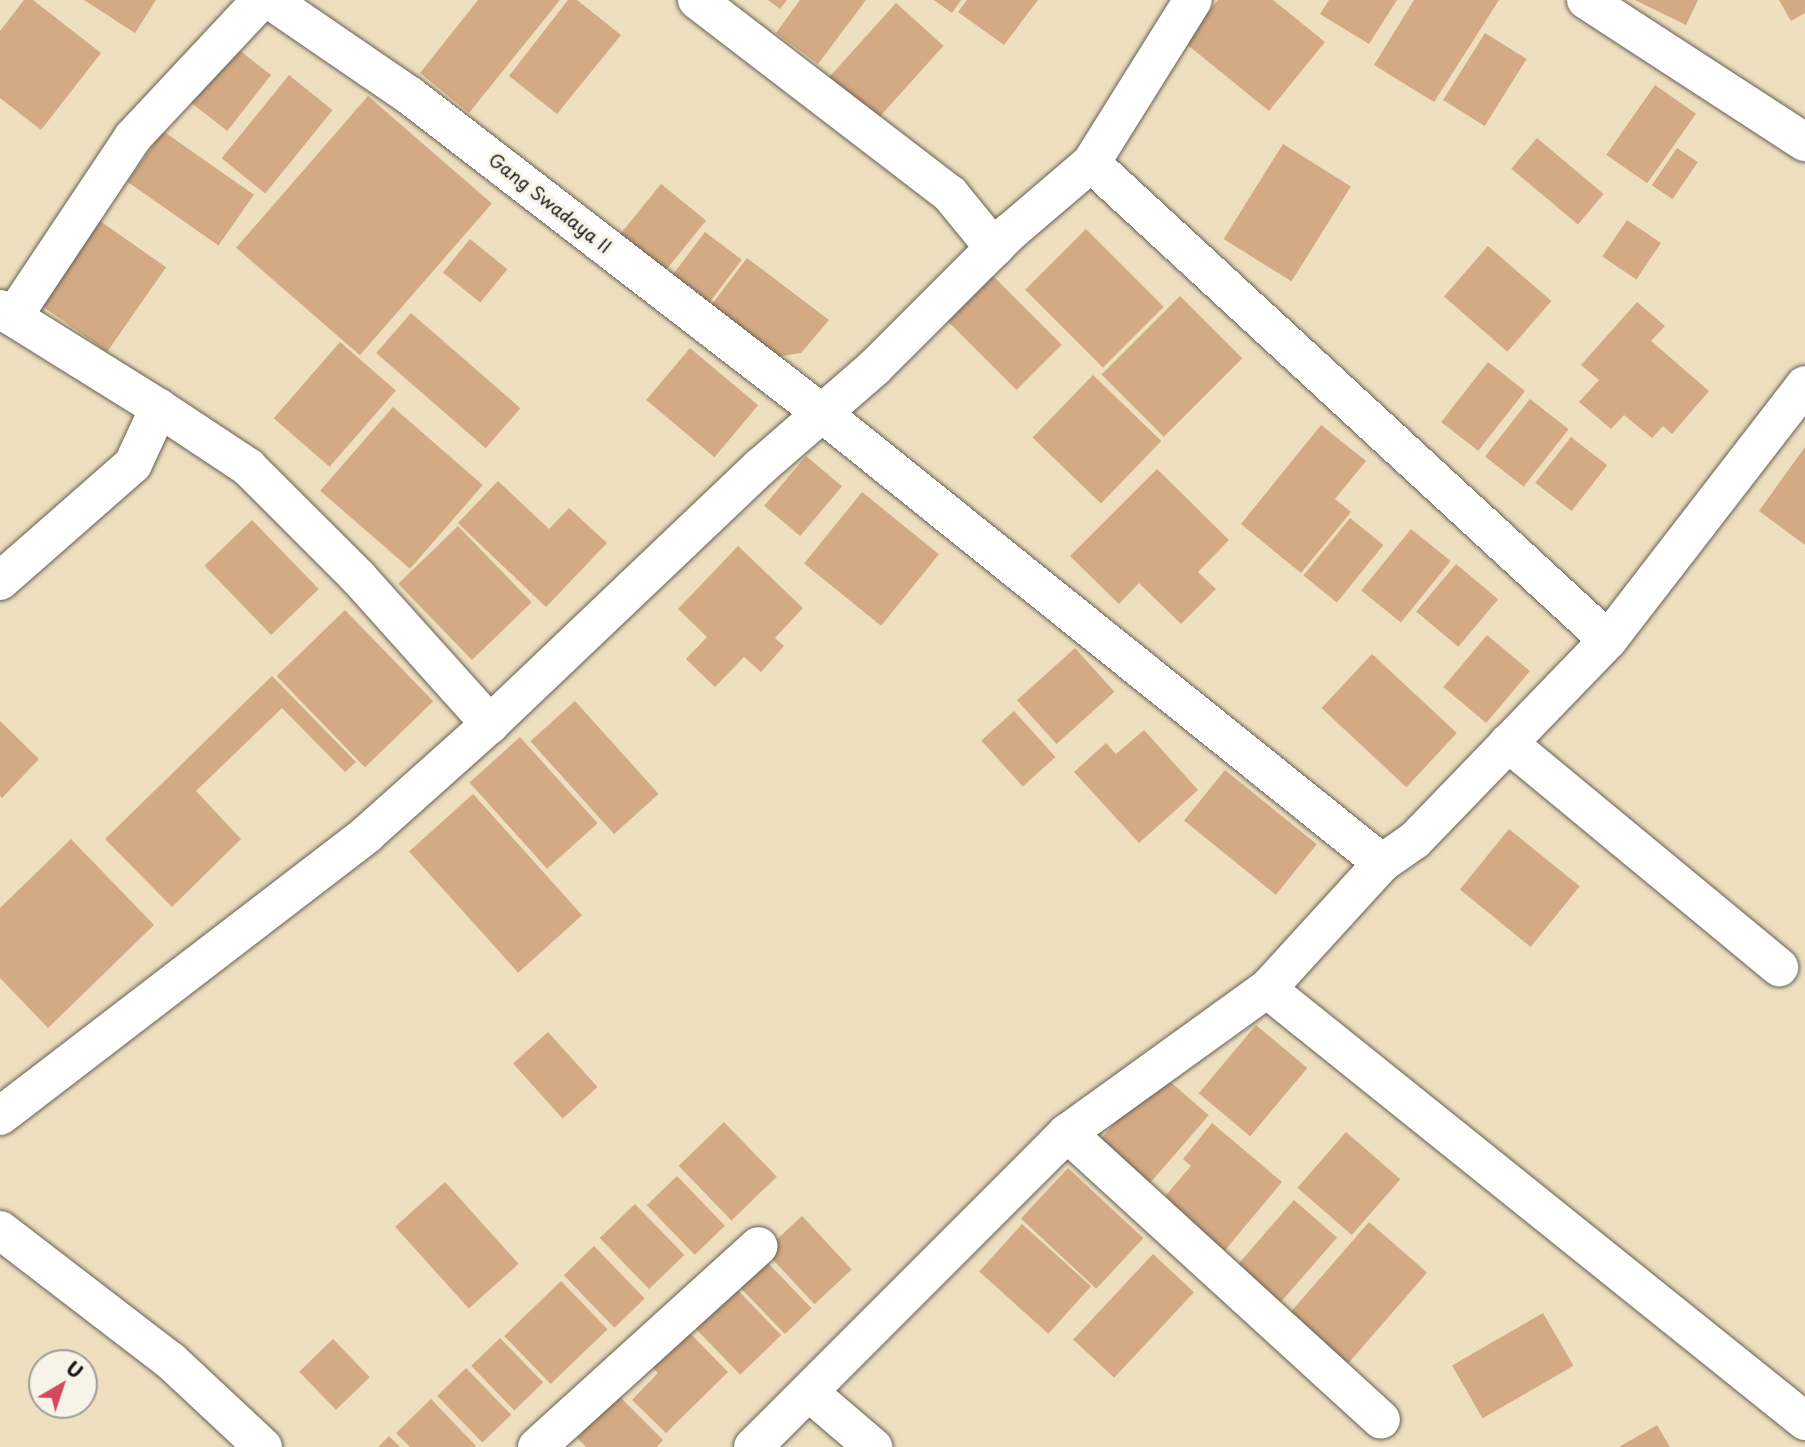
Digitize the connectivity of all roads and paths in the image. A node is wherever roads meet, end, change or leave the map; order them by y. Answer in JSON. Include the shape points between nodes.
{"nodes":[{"id":1,"x":261,"y":0,"type":"edge"},
{"id":2,"x":270,"y":0,"type":"edge"},
{"id":3,"x":697,"y":0,"type":"edge"},
{"id":4,"x":1586,"y":0,"type":"edge"},
{"id":5,"x":1190,"y":2,"type":"edge"},
{"id":6,"x":1805,"y":142,"type":"edge"},
{"id":7,"x":1091,"y":163,"type":"junction"},
{"id":8,"x":993,"y":248,"type":"junction"},
{"id":9,"x":7,"y":313,"type":"edge"},
{"id":10,"x":1805,"y":385,"type":"edge"},
{"id":11,"x":159,"y":408,"type":"junction"},
{"id":12,"x":823,"y":414,"type":"junction"},
{"id":13,"x":0,"y":580,"type":"edge"},
{"id":14,"x":1608,"y":640,"type":"junction"},
{"id":15,"x":490,"y":724,"type":"junction"},
{"id":16,"x":1508,"y":743,"type":"junction"},
{"id":17,"x":1382,"y":863,"type":"junction"},
{"id":18,"x":1779,"y":967,"type":"dead end"},
{"id":19,"x":1267,"y":989,"type":"junction"},
{"id":20,"x":0,"y":1116,"type":"edge"},
{"id":21,"x":1067,"y":1133,"type":"junction"},
{"id":22,"x":0,"y":1230,"type":"edge"},
{"id":23,"x":760,"y":1246,"type":"dead end"},
{"id":24,"x":811,"y":1394,"type":"junction"},
{"id":25,"x":1381,"y":1420,"type":"dead end"},
{"id":26,"x":1805,"y":1421,"type":"edge"},
{"id":27,"x":263,"y":1447,"type":"edge"},
{"id":28,"x":537,"y":1447,"type":"edge"},
{"id":29,"x":752,"y":1447,"type":"edge"},
{"id":30,"x":873,"y":1447,"type":"edge"}],
"edges":[{"from":1,"to":9,"type":"street","via":[[133,137]]},
{"from":2,"to":12,"type":"street","name":"Gang Swadaya II","via":[[409,95]]},
{"from":3,"to":8,"type":"street","via":[[950,194]]},
{"from":4,"to":6,"type":"street"},
{"from":5,"to":7,"type":"street"},
{"from":7,"to":8,"type":"street"},
{"from":7,"to":14,"type":"street"},
{"from":8,"to":12,"type":"street"},
{"from":9,"to":11,"type":"street"},
{"from":10,"to":14,"type":"street"},
{"from":11,"to":13,"type":"street","via":[[133,464]]},
{"from":11,"to":15,"type":"street","via":[[248,467],[358,577]]},
{"from":12,"to":15,"type":"street","via":[[760,467]]},
{"from":12,"to":17,"type":"street","name":"Gang Swadaya II"},
{"from":14,"to":16,"type":"street"},
{"from":15,"to":20,"type":"street","via":[[367,834]]},
{"from":16,"to":17,"type":"street","via":[[1415,840]]},
{"from":16,"to":18,"type":"street"},
{"from":17,"to":19,"type":"street"},
{"from":19,"to":21,"type":"street"},
{"from":19,"to":26,"type":"street"},
{"from":21,"to":24,"type":"street"},
{"from":21,"to":25,"type":"street"},
{"from":22,"to":27,"type":"street","via":[[171,1361]]},
{"from":23,"to":28,"type":"street"},
{"from":24,"to":29,"type":"street"},
{"from":24,"to":30,"type":"street"}]}
